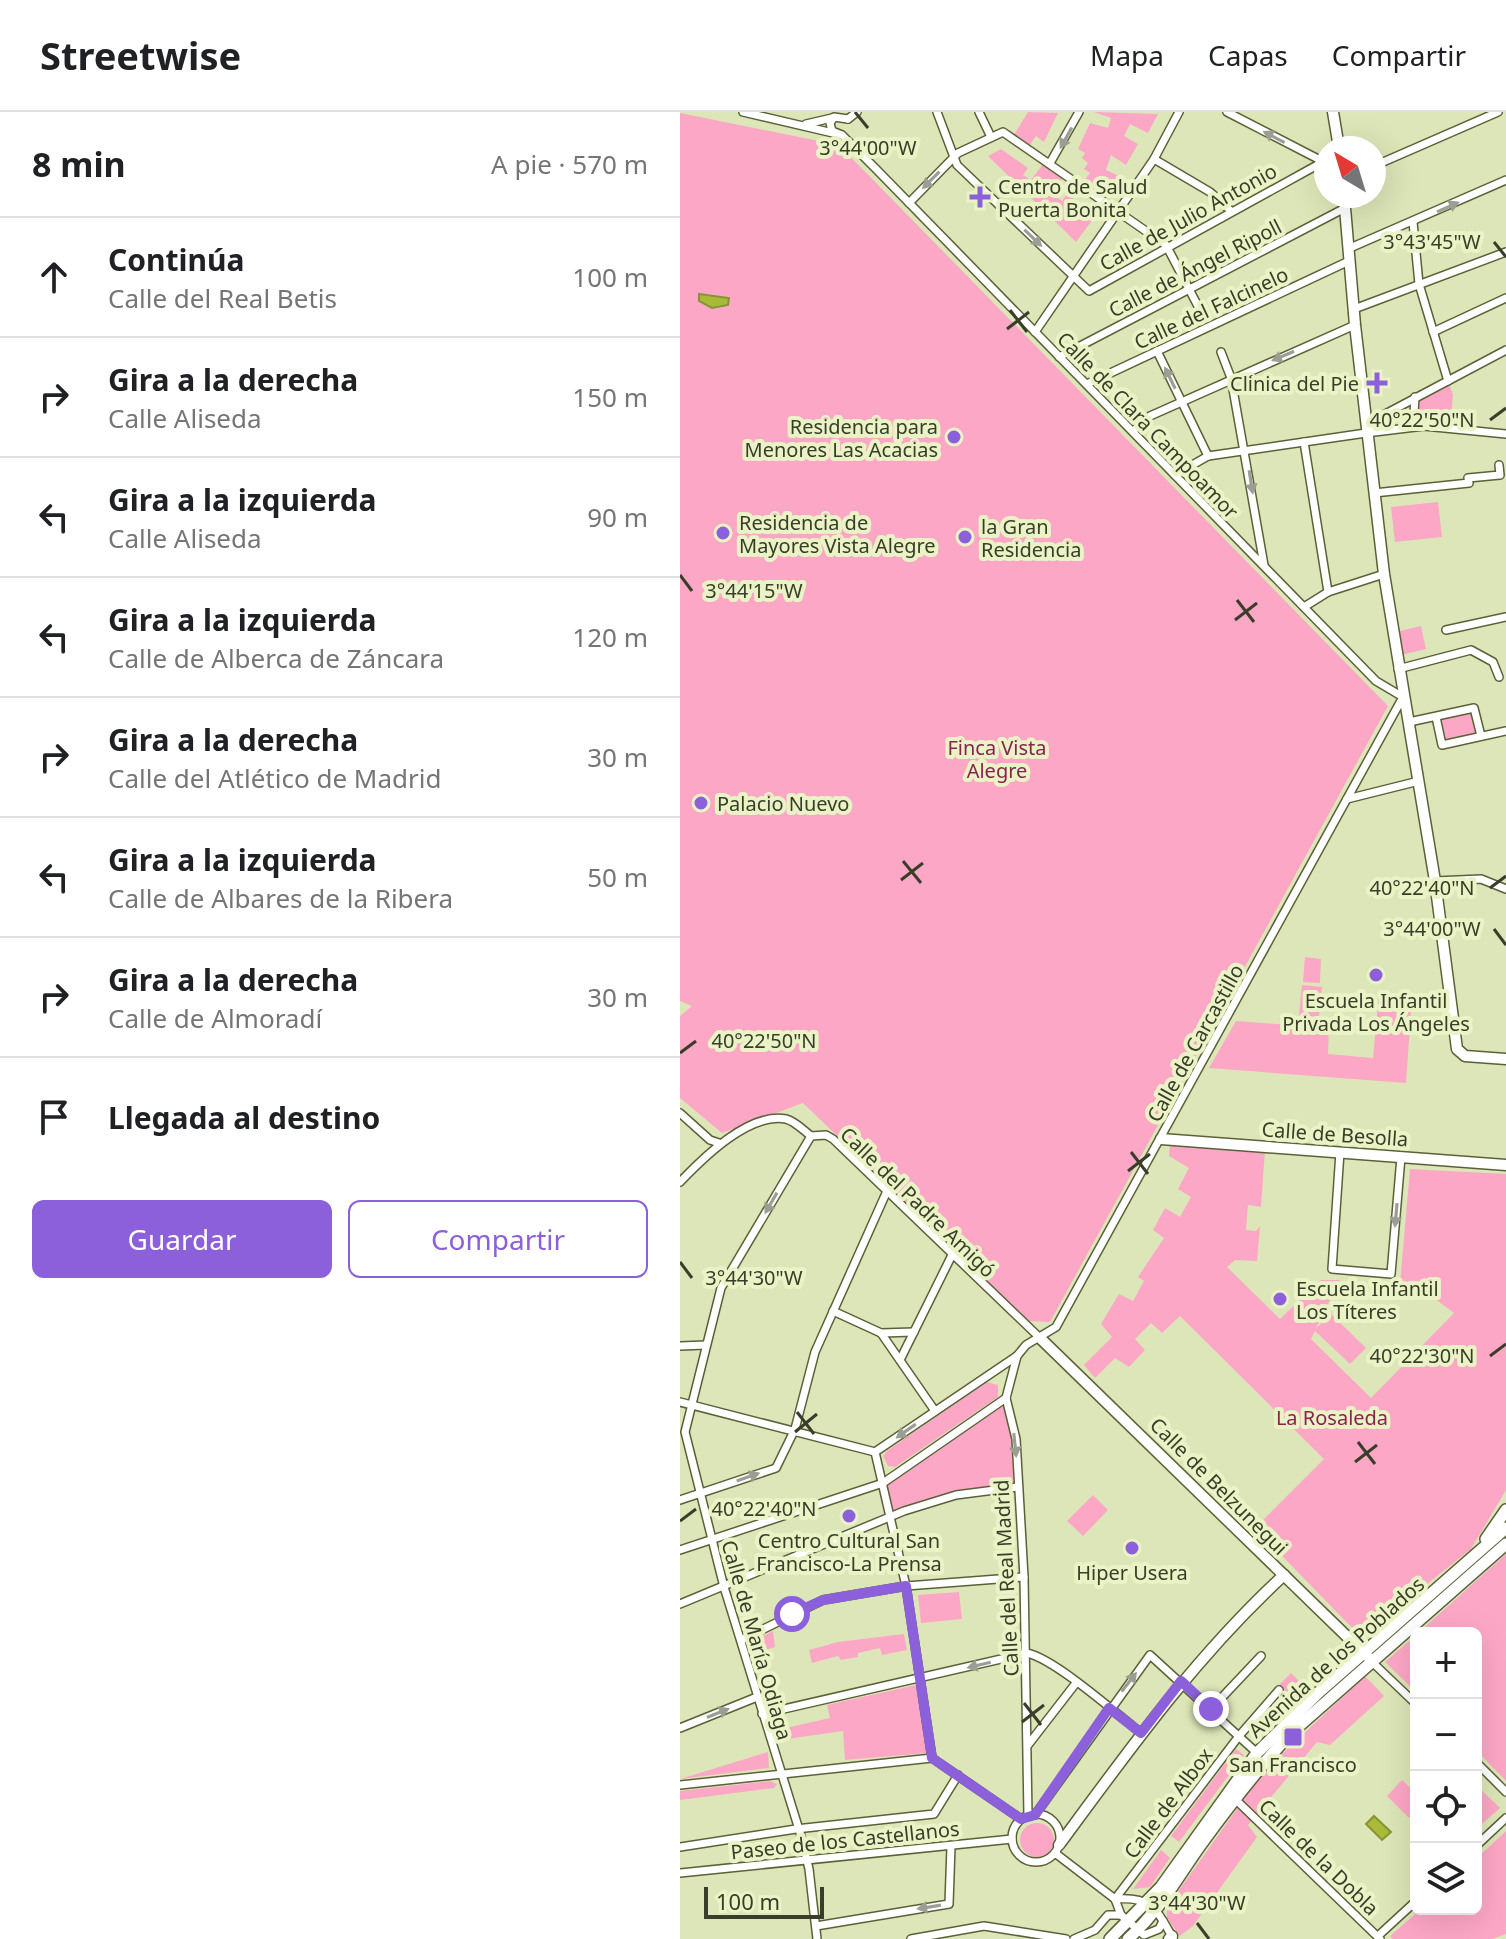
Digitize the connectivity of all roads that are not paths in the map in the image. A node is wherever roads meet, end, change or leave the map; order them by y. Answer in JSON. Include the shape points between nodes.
{"nodes":[{"id":1,"x":743,"y":112,"type":"edge"},
{"id":2,"x":857,"y":112,"type":"edge"},
{"id":3,"x":937,"y":112,"type":"edge"},
{"id":4,"x":979,"y":112,"type":"edge"},
{"id":5,"x":1079,"y":112,"type":"edge"},
{"id":6,"x":1179,"y":112,"type":"edge"},
{"id":7,"x":1227,"y":112,"type":"edge"},
{"id":8,"x":1333,"y":112,"type":"edge"},
{"id":9,"x":1498,"y":112,"type":"edge"},
{"id":10,"x":834,"y":117,"type":"junction"},
{"id":11,"x":848,"y":119,"type":"junction"},
{"id":12,"x":802,"y":125,"type":"junction"},
{"id":13,"x":838,"y":134,"type":"junction"},
{"id":14,"x":1337,"y":136,"type":"edge"},
{"id":15,"x":991,"y":137,"type":"junction"},
{"id":16,"x":955,"y":157,"type":"junction"},
{"id":17,"x":1314,"y":157,"type":"edge"},
{"id":18,"x":1154,"y":159,"type":"junction"},
{"id":19,"x":1386,"y":161,"type":"edge"},
{"id":20,"x":1050,"y":163,"type":"junction"},
{"id":21,"x":1314,"y":167,"type":"edge"},
{"id":22,"x":1506,"y":180,"type":"edge"},
{"id":23,"x":909,"y":203,"type":"junction"},
{"id":24,"x":1334,"y":208,"type":"edge"},
{"id":25,"x":1346,"y":208,"type":"edge"},
{"id":26,"x":1119,"y":210,"type":"junction"},
{"id":27,"x":1231,"y":211,"type":"junction"},
{"id":28,"x":1413,"y":222,"type":"junction"},
{"id":29,"x":1166,"y":245,"type":"junction"},
{"id":30,"x":1350,"y":248,"type":"junction"},
{"id":31,"x":1506,"y":252,"type":"edge"},
{"id":32,"x":1349,"y":261,"type":"junction"},
{"id":33,"x":1074,"y":278,"type":"junction"},
{"id":34,"x":1419,"y":284,"type":"junction"},
{"id":35,"x":1189,"y":288,"type":"junction"},
{"id":36,"x":1506,"y":298,"type":"edge"},
{"id":37,"x":1354,"y":309,"type":"junction"},
{"id":38,"x":1200,"y":310,"type":"dead end"},
{"id":39,"x":1355,"y":325,"type":"junction"},
{"id":40,"x":1035,"y":332,"type":"junction"},
{"id":41,"x":1433,"y":332,"type":"junction"},
{"id":42,"x":1506,"y":350,"type":"edge"},
{"id":43,"x":1157,"y":351,"type":"junction"},
{"id":44,"x":1221,"y":352,"type":"dead end"},
{"id":45,"x":1059,"y":357,"type":"junction"},
{"id":46,"x":1231,"y":378,"type":"junction"},
{"id":47,"x":1448,"y":381,"type":"junction"},
{"id":48,"x":1087,"y":384,"type":"junction"},
{"id":49,"x":1415,"y":397,"type":"junction"},
{"id":50,"x":1182,"y":403,"type":"junction"},
{"id":51,"x":1424,"y":426,"type":"junction"},
{"id":52,"x":1133,"y":431,"type":"junction"},
{"id":53,"x":1366,"y":433,"type":"junction"},
{"id":54,"x":1506,"y":434,"type":"edge"},
{"id":55,"x":1304,"y":442,"type":"junction"},
{"id":56,"x":1246,"y":451,"type":"junction"},
{"id":57,"x":1208,"y":456,"type":"junction"},
{"id":58,"x":1499,"y":465,"type":"dead end"},
{"id":59,"x":1175,"y":475,"type":"junction"},
{"id":60,"x":1374,"y":493,"type":"junction"},
{"id":61,"x":1264,"y":567,"type":"junction"},
{"id":62,"x":1384,"y":574,"type":"junction"},
{"id":63,"x":1328,"y":592,"type":"junction"},
{"id":64,"x":1304,"y":607,"type":"junction"},
{"id":65,"x":1506,"y":617,"type":"edge"},
{"id":66,"x":1446,"y":630,"type":"dead end"},
{"id":67,"x":1398,"y":669,"type":"junction"},
{"id":68,"x":1499,"y":677,"type":"dead end"},
{"id":69,"x":1403,"y":697,"type":"junction"},
{"id":70,"x":1436,"y":717,"type":"junction"},
{"id":71,"x":1409,"y":722,"type":"junction"},
{"id":72,"x":1506,"y":731,"type":"edge"},
{"id":73,"x":1481,"y":736,"type":"junction"},
{"id":74,"x":1419,"y":781,"type":"junction"},
{"id":75,"x":1347,"y":799,"type":"junction"},
{"id":76,"x":1435,"y":881,"type":"junction"},
{"id":77,"x":1506,"y":889,"type":"edge"},
{"id":78,"x":1506,"y":1059,"type":"edge"},
{"id":79,"x":680,"y":1113,"type":"edge"},
{"id":80,"x":811,"y":1136,"type":"junction"},
{"id":81,"x":1161,"y":1139,"type":"junction"},
{"id":82,"x":719,"y":1143,"type":"junction"},
{"id":83,"x":1340,"y":1152,"type":"junction"},
{"id":84,"x":1401,"y":1157,"type":"junction"},
{"id":85,"x":1506,"y":1165,"type":"edge"},
{"id":86,"x":680,"y":1182,"type":"edge"},
{"id":87,"x":887,"y":1191,"type":"junction"},
{"id":88,"x":952,"y":1255,"type":"junction"},
{"id":89,"x":833,"y":1311,"type":"junction"},
{"id":90,"x":914,"y":1332,"type":"junction"},
{"id":91,"x":881,"y":1333,"type":"junction"},
{"id":92,"x":1040,"y":1338,"type":"junction"},
{"id":93,"x":706,"y":1345,"type":"junction"},
{"id":94,"x":680,"y":1346,"type":"edge"},
{"id":95,"x":1017,"y":1356,"type":"junction"},
{"id":96,"x":900,"y":1360,"type":"junction"},
{"id":97,"x":1006,"y":1398,"type":"junction"},
{"id":98,"x":680,"y":1402,"type":"edge"},
{"id":99,"x":692,"y":1405,"type":"junction"},
{"id":100,"x":935,"y":1411,"type":"junction"},
{"id":101,"x":795,"y":1429,"type":"junction"},
{"id":102,"x":875,"y":1452,"type":"junction"},
{"id":103,"x":883,"y":1483,"type":"junction"},
{"id":104,"x":1018,"y":1487,"type":"junction"},
{"id":105,"x":699,"y":1494,"type":"junction"},
{"id":106,"x":680,"y":1500,"type":"edge"},
{"id":107,"x":1506,"y":1510,"type":"edge"},
{"id":108,"x":891,"y":1519,"type":"junction"},
{"id":109,"x":1506,"y":1528,"type":"edge"},
{"id":110,"x":711,"y":1539,"type":"junction"},
{"id":111,"x":1506,"y":1544,"type":"edge"},
{"id":112,"x":680,"y":1550,"type":"edge"},
{"id":113,"x":1467,"y":1563,"type":"junction"},
{"id":114,"x":1284,"y":1575,"type":"junction"},
{"id":115,"x":1024,"y":1577,"type":"junction"},
{"id":116,"x":906,"y":1586,"type":"junction"},
{"id":117,"x":724,"y":1587,"type":"junction"},
{"id":118,"x":680,"y":1604,"type":"edge"},
{"id":119,"x":741,"y":1640,"type":"junction"},
{"id":120,"x":1027,"y":1653,"type":"junction"},
{"id":121,"x":1261,"y":1656,"type":"dead end"},
{"id":122,"x":1368,"y":1657,"type":"junction"},
{"id":123,"x":920,"y":1679,"type":"junction"},
{"id":124,"x":1181,"y":1681,"type":"junction"},
{"id":125,"x":1076,"y":1683,"type":"junction"},
{"id":126,"x":1279,"y":1690,"type":"dead end"},
{"id":127,"x":757,"y":1697,"type":"junction"},
{"id":128,"x":1411,"y":1699,"type":"edge"},
{"id":129,"x":1109,"y":1708,"type":"junction"},
{"id":130,"x":1211,"y":1709,"type":"junction"},
{"id":131,"x":762,"y":1714,"type":"junction"},
{"id":132,"x":680,"y":1728,"type":"edge"},
{"id":133,"x":1141,"y":1733,"type":"junction"},
{"id":134,"x":1239,"y":1736,"type":"junction"},
{"id":135,"x":1028,"y":1746,"type":"junction"},
{"id":136,"x":1257,"y":1753,"type":"junction"},
{"id":137,"x":932,"y":1758,"type":"junction"},
{"id":138,"x":1482,"y":1768,"type":"edge"},
{"id":139,"x":780,"y":1775,"type":"junction"},
{"id":140,"x":958,"y":1775,"type":"junction"},
{"id":141,"x":680,"y":1785,"type":"edge"},
{"id":142,"x":1506,"y":1792,"type":"edge"},
{"id":143,"x":1235,"y":1799,"type":"junction"},
{"id":144,"x":1028,"y":1817,"type":"junction"},
{"id":145,"x":1506,"y":1818,"type":"edge"},
{"id":146,"x":796,"y":1829,"type":"junction"},
{"id":147,"x":1012,"y":1839,"type":"junction"},
{"id":148,"x":1479,"y":1843,"type":"edge"},
{"id":149,"x":951,"y":1846,"type":"junction"},
{"id":150,"x":680,"y":1847,"type":"edge"},
{"id":151,"x":1057,"y":1849,"type":"junction"},
{"id":152,"x":806,"y":1861,"type":"junction"},
{"id":153,"x":680,"y":1873,"type":"edge"},
{"id":154,"x":1166,"y":1890,"type":"junction"},
{"id":155,"x":1115,"y":1899,"type":"junction"},
{"id":156,"x":1410,"y":1907,"type":"edge"},
{"id":157,"x":1149,"y":1908,"type":"junction"},
{"id":158,"x":816,"y":1926,"type":"junction"},
{"id":159,"x":1138,"y":1929,"type":"edge"},
{"id":160,"x":1379,"y":1937,"type":"edge"},
{"id":161,"x":1111,"y":1938,"type":"edge"},
{"id":162,"x":1172,"y":1938,"type":"edge"},
{"id":163,"x":817,"y":1939,"type":"edge"},
{"id":164,"x":911,"y":1939,"type":"edge"},
{"id":165,"x":1066,"y":1939,"type":"edge"},
{"id":166,"x":1074,"y":1939,"type":"edge"},
{"id":167,"x":1128,"y":1939,"type":"edge"}],
"edges":[{"from":1,"to":12,"type":"street"},
{"from":2,"to":11,"type":"street"},
{"from":3,"to":16,"type":"street"},
{"from":4,"to":15,"type":"street"},
{"from":5,"to":20,"type":"street","one_way":true},
{"from":6,"to":18,"type":"street"},
{"from":17,"to":7,"type":"street","one_way":true},
{"from":8,"to":14,"type":"street"},
{"from":9,"to":19,"type":"street"},
{"from":10,"to":11,"type":"street"},
{"from":10,"to":12,"type":"street"},
{"from":10,"to":13,"type":"street","via":[[830,123]]},
{"from":11,"to":13,"type":"street","via":[[850,127]]},
{"from":12,"to":13,"type":"street"},
{"from":13,"to":23,"type":"street","name":"Calle de Clara Campoamor"},
{"from":15,"to":16,"type":"street"},
{"from":15,"to":20,"type":"street","via":[[1003,132]]},
{"from":16,"to":23,"type":"street","one_way":true},
{"from":16,"to":33,"type":"street","one_way":true,"via":[[957,165]]},
{"from":18,"to":26,"type":"street"},
{"from":18,"to":27,"type":"street"},
{"from":20,"to":26,"type":"street"},
{"from":21,"to":27,"type":"street","name":"Calle de Julio Antonio"},
{"from":28,"to":22,"type":"street","one_way":true},
{"from":23,"to":40,"type":"street","name":"Calle de Clara Campoamor"},
{"from":24,"to":35,"type":"street","name":"Calle de Ángel Ripoll"},
{"from":25,"to":30,"type":"street"},
{"from":26,"to":29,"type":"street"},
{"from":26,"to":33,"type":"street"},
{"from":27,"to":29,"type":"street","name":"Calle de Julio Antonio"},
{"from":28,"to":30,"type":"street"},
{"from":28,"to":34,"type":"street"},
{"from":29,"to":33,"type":"street","name":"Calle de Julio Antonio","via":[[1089,291]]},
{"from":29,"to":35,"type":"street"},
{"from":30,"to":32,"type":"street"},
{"from":31,"to":34,"type":"street"},
{"from":32,"to":37,"type":"street"},
{"from":32,"to":43,"type":"street","name":"Calle del Falcinelo"},
{"from":33,"to":40,"type":"street"},
{"from":34,"to":37,"type":"street"},
{"from":34,"to":41,"type":"street"},
{"from":35,"to":38,"type":"street"},
{"from":35,"to":45,"type":"street","name":"Calle de Ángel Ripoll"},
{"from":36,"to":41,"type":"street"},
{"from":37,"to":39,"type":"street"},
{"from":39,"to":46,"type":"street","one_way":true},
{"from":39,"to":53,"type":"street"},
{"from":40,"to":45,"type":"street","name":"Calle de Clara Campoamor"},
{"from":41,"to":47,"type":"street"},
{"from":42,"to":47,"type":"street"},
{"from":43,"to":48,"type":"street","name":"Calle del Falcinelo"},
{"from":50,"to":43,"type":"street","one_way":true},
{"from":44,"to":46,"type":"street"},
{"from":45,"to":48,"type":"street","name":"Calle de Clara Campoamor"},
{"from":46,"to":50,"type":"street"},
{"from":46,"to":56,"type":"street"},
{"from":47,"to":49,"type":"street"},
{"from":48,"to":52,"type":"street","name":"Calle de Clara Campoamor"},
{"from":49,"to":51,"type":"street","via":[[1414,413]]},
{"from":49,"to":53,"type":"street","via":[[1374,420]]},
{"from":50,"to":52,"type":"street","via":[[1150,416]]},
{"from":50,"to":57,"type":"street"},
{"from":51,"to":53,"type":"street"},
{"from":51,"to":54,"type":"street"},
{"from":52,"to":59,"type":"street","name":"Calle de Clara Campoamor"},
{"from":53,"to":55,"type":"street"},
{"from":53,"to":60,"type":"street"},
{"from":55,"to":56,"type":"street"},
{"from":55,"to":63,"type":"street"},
{"from":56,"to":57,"type":"street"},
{"from":56,"to":61,"type":"street","one_way":true},
{"from":57,"to":59,"type":"street"},
{"from":58,"to":60,"type":"street","via":[[1500,475],[1468,478],[1469,483]]},
{"from":59,"to":61,"type":"street","name":"Calle de Clara Campoamor"},
{"from":60,"to":62,"type":"street"},
{"from":61,"to":64,"type":"street","name":"Calle de Clara Campoamor"},
{"from":62,"to":63,"type":"street"},
{"from":62,"to":67,"type":"street"},
{"from":63,"to":64,"type":"street"},
{"from":64,"to":69,"type":"street","name":"Calle de Clara Campoamor","via":[[1376,681]]},
{"from":65,"to":66,"type":"street"},
{"from":67,"to":68,"type":"street","via":[[1471,650],[1493,662]]},
{"from":67,"to":69,"type":"street"},
{"from":69,"to":71,"type":"street"},
{"from":69,"to":75,"type":"street","name":"Calle de Carcastillo"},
{"from":70,"to":71,"type":"street"},
{"from":70,"to":73,"type":"street","via":[[1474,708]]},
{"from":70,"to":73,"type":"street","via":[[1442,745]]},
{"from":71,"to":74,"type":"street"},
{"from":72,"to":73,"type":"street"},
{"from":74,"to":75,"type":"street"},
{"from":74,"to":76,"type":"street"},
{"from":75,"to":81,"type":"street","name":"Calle de Carcastillo"},
{"from":76,"to":77,"type":"street","via":[[1481,879]]},
{"from":76,"to":78,"type":"street","via":[[1457,1049],[1465,1056]]},
{"from":79,"to":82,"type":"street"},
{"from":80,"to":82,"type":"street","name":"Calle del Padre Amigó","via":[[789,1119],[777,1118]]},
{"from":80,"to":87,"type":"street","name":"Calle del Padre Amigó","via":[[833,1139]]},
{"from":80,"to":93,"type":"street","name":"Calle de María Odiaga","one_way":true,"via":[[721,1288]]},
{"from":81,"to":83,"type":"street","name":"Calle de Besolla"},
{"from":81,"to":92,"type":"street","name":"Calle de Carcastillo","via":[[1056,1327]]},
{"from":82,"to":86,"type":"street"},
{"from":83,"to":84,"type":"street","name":"Calle de Besolla"},
{"from":84,"to":83,"type":"street","one_way":true,"via":[[1391,1274],[1332,1269]]},
{"from":84,"to":85,"type":"street","name":"Calle de Besolla"},
{"from":87,"to":88,"type":"street","name":"Calle del Padre Amigó"},
{"from":87,"to":89,"type":"street"},
{"from":88,"to":90,"type":"street"},
{"from":88,"to":92,"type":"street","name":"Calle del Padre Amigó"},
{"from":89,"to":91,"type":"street"},
{"from":89,"to":101,"type":"street","via":[[815,1352]]},
{"from":90,"to":91,"type":"street"},
{"from":90,"to":96,"type":"street"},
{"from":91,"to":96,"type":"street"},
{"from":92,"to":95,"type":"street","name":"Calle del Real Madrid"},
{"from":92,"to":114,"type":"street","name":"Calle de Belzunegui"},
{"from":93,"to":94,"type":"street"},
{"from":93,"to":99,"type":"street","name":"Calle de María Odiaga"},
{"from":95,"to":97,"type":"street","name":"Calle del Real Madrid"},
{"from":95,"to":100,"type":"street"},
{"from":96,"to":100,"type":"street"},
{"from":97,"to":103,"type":"street"},
{"from":97,"to":104,"type":"street","name":"Calle del Real Madrid","one_way":true,"via":[[1016,1439]]},
{"from":98,"to":99,"type":"street"},
{"from":99,"to":101,"type":"street"},
{"from":99,"to":105,"type":"street","name":"Calle de María Odiaga","via":[[685,1432]]},
{"from":100,"to":102,"type":"street","one_way":true},
{"from":101,"to":102,"type":"street"},
{"from":105,"to":101,"type":"street","one_way":true,"via":[[776,1468]]},
{"from":102,"to":103,"type":"street"},
{"from":103,"to":108,"type":"street"},
{"from":103,"to":110,"type":"street"},
{"from":104,"to":108,"type":"street","via":[[956,1495]]},
{"from":104,"to":115,"type":"street","name":"Calle del Real Madrid"},
{"from":105,"to":106,"type":"street"},
{"from":105,"to":110,"type":"street","name":"Calle de María Odiaga"},
{"from":107,"to":113,"type":"main road"},
{"from":108,"to":116,"type":"street"},
{"from":108,"to":117,"type":"street"},
{"from":109,"to":113,"type":"main road","name":"Avenida de los Poblados"},
{"from":110,"to":112,"type":"street"},
{"from":110,"to":117,"type":"street","name":"Calle de María Odiaga"},
{"from":111,"to":122,"type":"main road","name":"Avenida de los Poblados"},
{"from":113,"to":122,"type":"main road","name":"Avenida de los Poblados"},
{"from":114,"to":122,"type":"street","name":"Calle de Belzunegui"},
{"from":114,"to":124,"type":"street"},
{"from":115,"to":116,"type":"street"},
{"from":115,"to":120,"type":"street","name":"Calle del Real Madrid"},
{"from":116,"to":119,"type":"street","via":[[823,1600]]},
{"from":116,"to":123,"type":"street"},
{"from":117,"to":118,"type":"street"},
{"from":117,"to":119,"type":"street","name":"Calle de María Odiaga"},
{"from":119,"to":127,"type":"street","name":"Calle de María Odiaga"},
{"from":120,"to":123,"type":"street","one_way":true},
{"from":120,"to":125,"type":"street"},
{"from":120,"to":135,"type":"street","name":"Calle del Real Madrid"},
{"from":121,"to":130,"type":"street"},
{"from":122,"to":128,"type":"street"},
{"from":122,"to":136,"type":"main road","name":"Avenida de los Poblados"},
{"from":122,"to":143,"type":"main road","name":"Avenida de los Poblados","via":[[1292,1732]]},
{"from":123,"to":131,"type":"street"},
{"from":123,"to":137,"type":"street"},
{"from":129,"to":124,"type":"street","one_way":true,"via":[[1150,1655]]},
{"from":124,"to":130,"type":"street"},
{"from":124,"to":133,"type":"street"},
{"from":125,"to":129,"type":"street"},
{"from":125,"to":135,"type":"street"},
{"from":126,"to":134,"type":"street","name":"Calle de Albox"},
{"from":127,"to":131,"type":"street","name":"Calle de María Odiaga"},
{"from":132,"to":127,"type":"street","one_way":true},
{"from":129,"to":133,"type":"street"},
{"from":129,"to":144,"type":"street"},
{"from":130,"to":134,"type":"street"},
{"from":131,"to":139,"type":"street","name":"Calle de María Odiaga"},
{"from":133,"to":151,"type":"street"},
{"from":134,"to":136,"type":"street"},
{"from":134,"to":155,"type":"street","name":"Calle de Albox"},
{"from":135,"to":144,"type":"street","name":"Calle del Real Madrid"},
{"from":136,"to":154,"type":"main road","name":"Avenida de los Poblados"},
{"from":137,"to":139,"type":"street"},
{"from":137,"to":140,"type":"street"},
{"from":138,"to":142,"type":"street"},
{"from":139,"to":141,"type":"street"},
{"from":139,"to":146,"type":"street","name":"Calle de María Odiaga"},
{"from":140,"to":144,"type":"street"},
{"from":140,"to":146,"type":"street","via":[[934,1814]]},
{"from":143,"to":154,"type":"main road","name":"Avenida de los Poblados"},
{"from":143,"to":160,"type":"street","name":"Calle de la Dobla"},
{"from":144,"to":147,"type":"street"},
{"from":144,"to":151,"type":"street","via":[[1055,1824]]},
{"from":145,"to":148,"type":"street"},
{"from":146,"to":150,"type":"street"},
{"from":146,"to":152,"type":"street","name":"Calle de María Odiaga"},
{"from":147,"to":149,"type":"street","name":"Paseo de los Castellanos"},
{"from":147,"to":151,"type":"street","via":[[1017,1853],[1027,1860],[1045,1861]]},
{"from":149,"to":152,"type":"street","name":"Paseo de los Castellanos"},
{"from":149,"to":158,"type":"street","one_way":true,"via":[[949,1904]]},
{"from":151,"to":155,"type":"street"},
{"from":152,"to":153,"type":"street","name":"Paseo de los Castellanos"},
{"from":152,"to":158,"type":"street","name":"Calle de María Odiaga"},
{"from":154,"to":157,"type":"main road"},
{"from":154,"to":157,"type":"main road"},
{"from":155,"to":157,"type":"street"},
{"from":155,"to":159,"type":"street"},
{"from":156,"to":160,"type":"street"},
{"from":157,"to":159,"type":"main road"},
{"from":157,"to":159,"type":"street"},
{"from":157,"to":159,"type":"street"},
{"from":157,"to":162,"type":"street"},
{"from":158,"to":163,"type":"street","name":"Calle de María Odiaga"},
{"from":159,"to":161,"type":"main road"},
{"from":159,"to":166,"type":"street","via":[[1108,1915],[1095,1930]]},
{"from":159,"to":167,"type":"main road"},
{"from":164,"to":165,"type":"street","via":[[984,1926]]}]}
